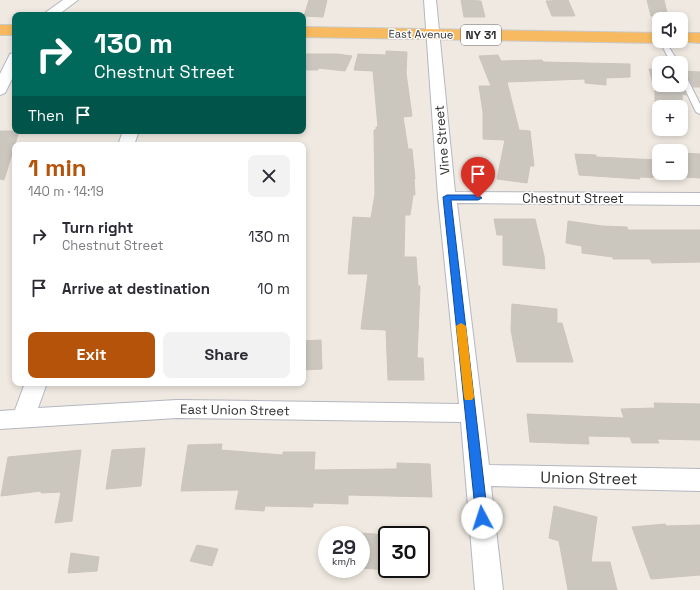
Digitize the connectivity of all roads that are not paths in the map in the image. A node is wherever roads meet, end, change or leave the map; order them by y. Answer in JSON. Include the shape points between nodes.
{"nodes":[{"id":1,"x":72,"y":0,"type":"edge"},
{"id":2,"x":430,"y":0,"type":"edge"},
{"id":3,"x":54,"y":12,"type":"edge"},
{"id":4,"x":0,"y":29,"type":"edge"},
{"id":5,"x":12,"y":29,"type":"edge"},
{"id":6,"x":306,"y":32,"type":"edge"},
{"id":7,"x":434,"y":34,"type":"junction"},
{"id":8,"x":652,"y":38,"type":"edge"},
{"id":9,"x":688,"y":38,"type":"edge"},
{"id":10,"x":700,"y":38,"type":"edge"},
{"id":11,"x":12,"y":64,"type":"edge"},
{"id":12,"x":688,"y":88,"type":"edge"},
{"id":13,"x":0,"y":90,"type":"edge"},
{"id":14,"x":700,"y":112,"type":"edge"},
{"id":15,"x":447,"y":197,"type":"junction"},
{"id":16,"x":700,"y":199,"type":"edge"},
{"id":17,"x":35,"y":386,"type":"edge"},
{"id":18,"x":471,"y":414,"type":"junction"},
{"id":19,"x":23,"y":419,"type":"junction"},
{"id":20,"x":0,"y":420,"type":"edge"},
{"id":21,"x":478,"y":475,"type":"junction"},
{"id":22,"x":700,"y":480,"type":"edge"},
{"id":23,"x":489,"y":590,"type":"edge"}],
"edges":[{"from":1,"to":3,"type":"street"},
{"from":2,"to":7,"type":"street","name":"Vine Street"},
{"from":4,"to":5,"type":"highway"},
{"from":6,"to":7,"type":"highway","name":"East Avenue","number":"NY 31"},
{"from":7,"to":8,"type":"highway","name":"East Avenue","number":"NY 31"},
{"from":7,"to":15,"type":"street","name":"Vine Street"},
{"from":9,"to":10,"type":"highway"},
{"from":11,"to":13,"type":"street"},
{"from":12,"to":14,"type":"lane"},
{"from":15,"to":16,"type":"street","name":"Chestnut Street"},
{"from":15,"to":18,"type":"street","name":"Vine Street"},
{"from":17,"to":19,"type":"street"},
{"from":18,"to":19,"type":"street","name":"East Union Street","via":[[177,409]]},
{"from":18,"to":21,"type":"street","name":"Vine Street"},
{"from":19,"to":20,"type":"street","name":"East Union Street"},
{"from":21,"to":22,"type":"street","name":"Union Street"},
{"from":21,"to":23,"type":"street","name":"Vine Street"}]}
